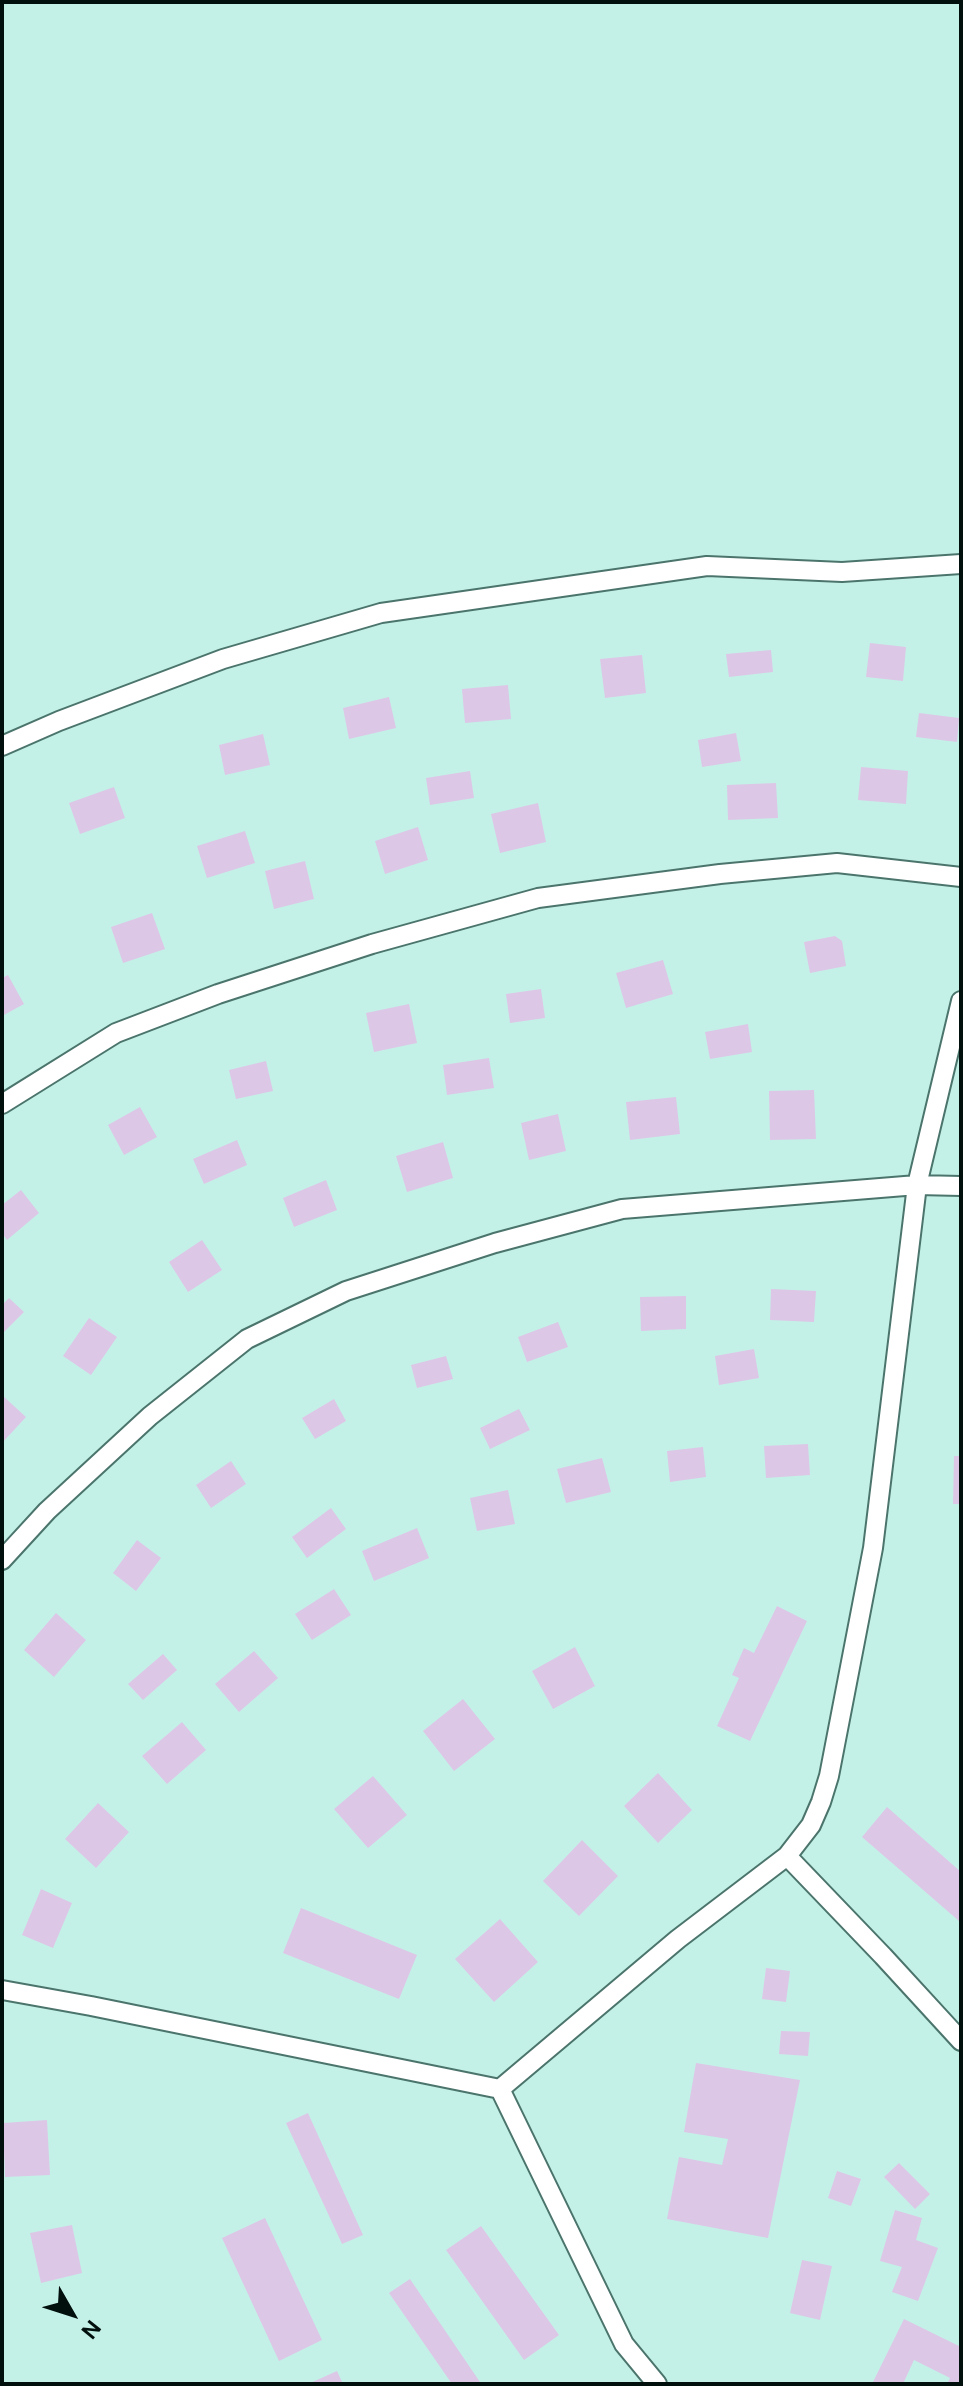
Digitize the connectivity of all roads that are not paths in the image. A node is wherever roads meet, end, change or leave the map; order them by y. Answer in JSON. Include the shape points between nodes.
{"nodes":[{"id":1,"x":961,"y":564,"type":"edge"},
{"id":2,"x":2,"y":746,"type":"edge"},
{"id":3,"x":961,"y":877,"type":"edge"},
{"id":4,"x":961,"y":1001,"type":"edge"},
{"id":5,"x":2,"y":1104,"type":"edge"},
{"id":6,"x":917,"y":1185,"type":"junction"},
{"id":7,"x":961,"y":1186,"type":"edge"},
{"id":8,"x":2,"y":1560,"type":"edge"},
{"id":9,"x":787,"y":1856,"type":"junction"},
{"id":10,"x":2,"y":1990,"type":"edge"},
{"id":11,"x":961,"y":2041,"type":"edge"},
{"id":12,"x":500,"y":2089,"type":"junction"},
{"id":13,"x":657,"y":2384,"type":"edge"}],
"edges":[{"from":1,"to":2,"type":"lane","via":[[842,572],[707,566],[381,613],[223,659]]},
{"from":3,"to":5,"type":"lane","via":[[837,863],[538,898],[372,944],[131,1027]]},
{"from":4,"to":6,"type":"lane"},
{"from":6,"to":7,"type":"lane"},
{"from":6,"to":8,"type":"lane","via":[[622,1209],[346,1291],[247,1339],[150,1416]]},
{"from":6,"to":9,"type":"lane","via":[[870,1563],[829,1776],[811,1825]]},
{"from":9,"to":11,"type":"lane"},
{"from":9,"to":12,"type":"lane","via":[[678,1939]]},
{"from":10,"to":12,"type":"lane"},
{"from":12,"to":13,"type":"lane","via":[[624,2344]]}]}
